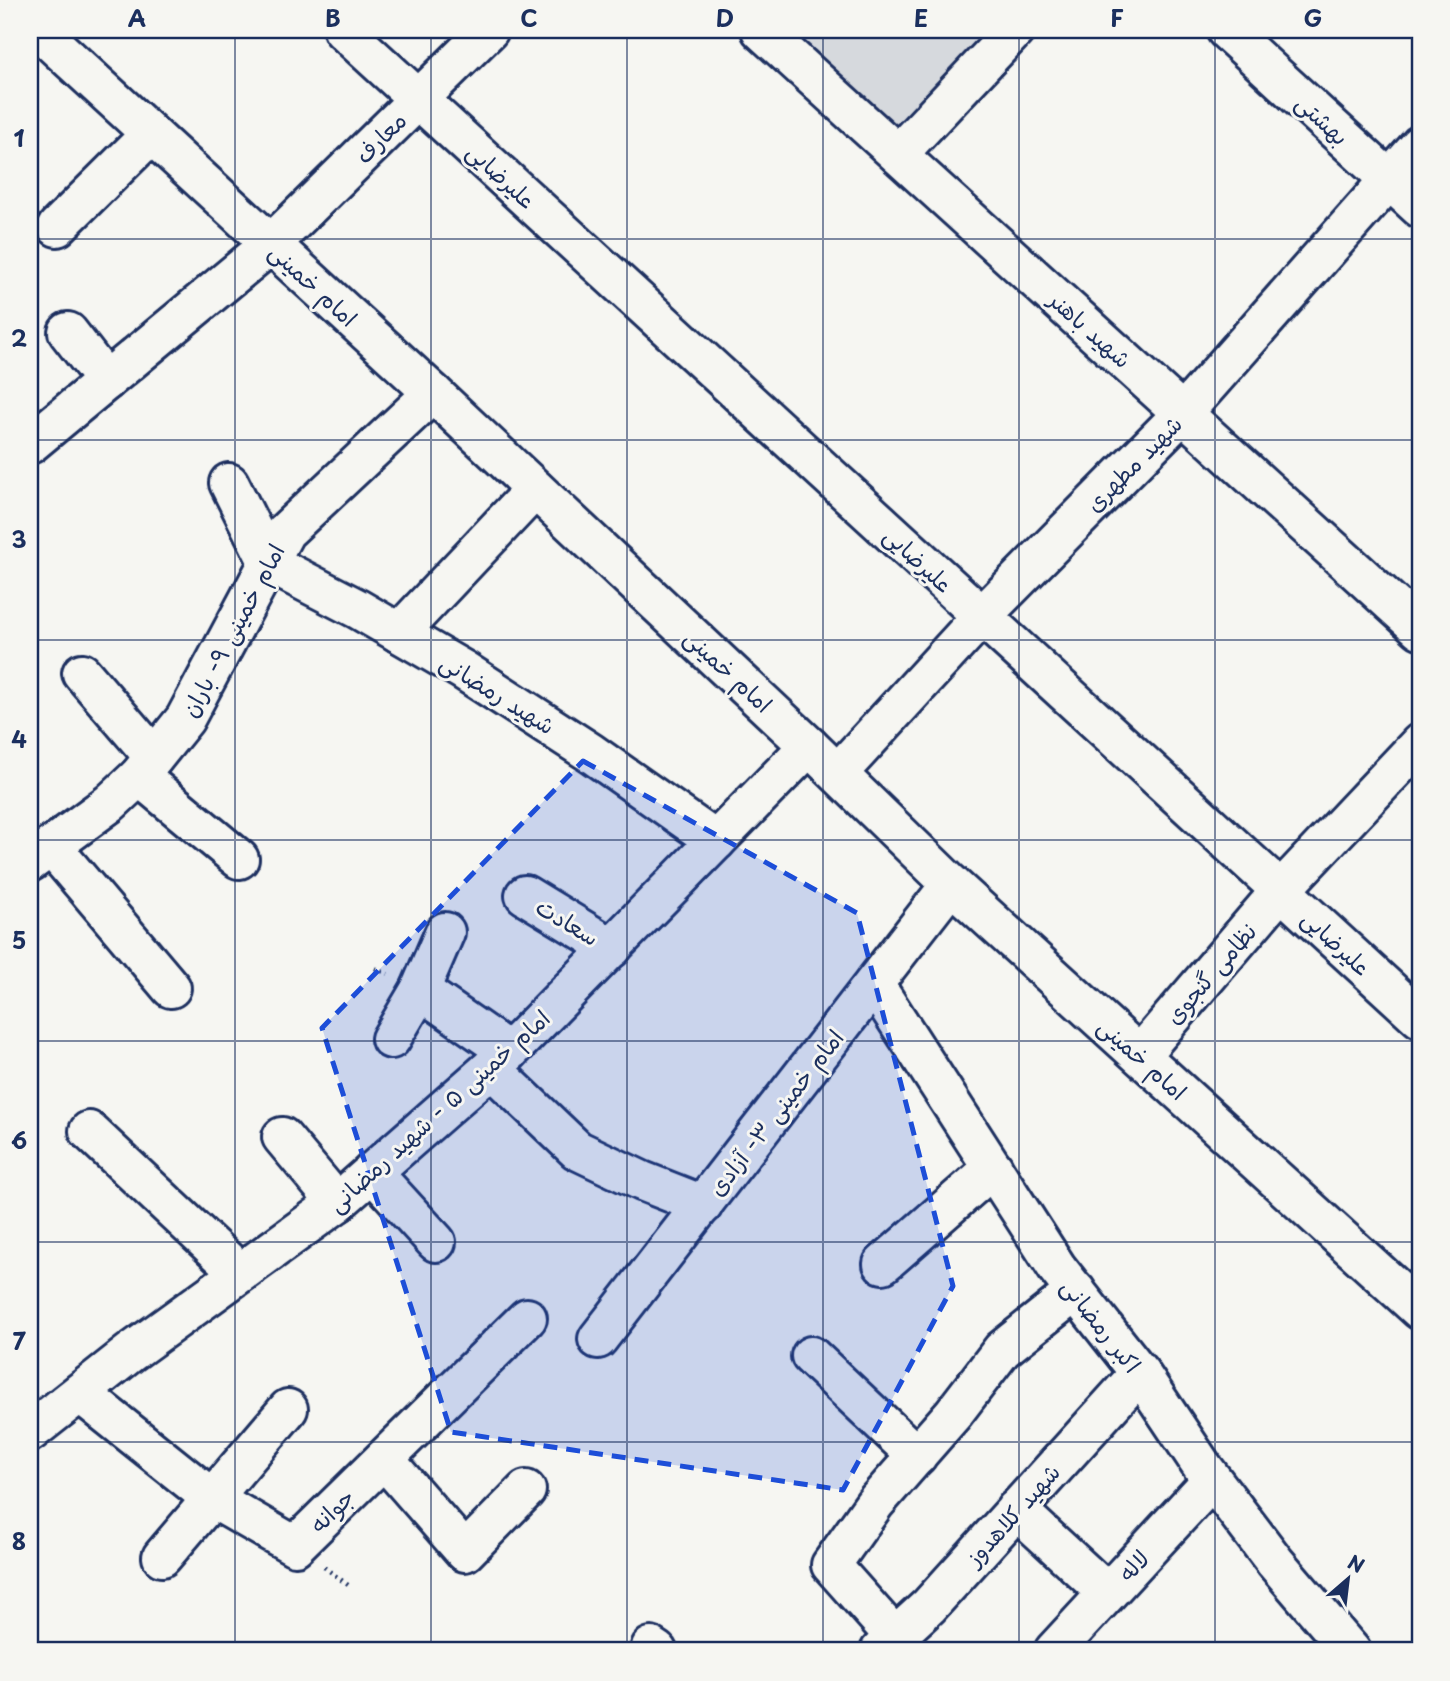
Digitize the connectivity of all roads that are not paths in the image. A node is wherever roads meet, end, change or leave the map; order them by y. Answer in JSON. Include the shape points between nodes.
{"nodes":[{"id":1,"x":38,"y":30,"type":"edge"},
{"id":2,"x":343,"y":30,"type":"edge"},
{"id":3,"x":489,"y":30,"type":"edge"},
{"id":4,"x":761,"y":30,"type":"edge"},
{"id":5,"x":1015,"y":30,"type":"edge"},
{"id":6,"x":1226,"y":30,"type":"edge"},
{"id":7,"x":418,"y":99,"type":"junction"},
{"id":8,"x":151,"y":134,"type":"junction"},
{"id":9,"x":1420,"y":145,"type":"edge"},
{"id":10,"x":898,"y":154,"type":"junction"},
{"id":11,"x":1388,"y":179,"type":"junction"},
{"id":12,"x":1420,"y":208,"type":"edge"},
{"id":13,"x":57,"y":227,"type":"dead end"},
{"id":14,"x":271,"y":244,"type":"junction"},
{"id":15,"x":68,"y":332,"type":"dead end"},
{"id":16,"x":106,"y":381,"type":"junction"},
{"id":17,"x":433,"y":393,"type":"junction"},
{"id":18,"x":1183,"y":413,"type":"junction"},
{"id":19,"x":30,"y":444,"type":"edge"},
{"id":20,"x":229,"y":484,"type":"dead end"},
{"id":21,"x":535,"y":489,"type":"junction"},
{"id":22,"x":269,"y":563,"type":"junction"},
{"id":23,"x":982,"y":616,"type":"junction"},
{"id":24,"x":1420,"y":629,"type":"edge"},
{"id":25,"x":399,"y":633,"type":"junction"},
{"id":26,"x":82,"y":673,"type":"dead end"},
{"id":27,"x":1420,"y":743,"type":"edge"},
{"id":28,"x":809,"y":746,"type":"junction"},
{"id":29,"x":147,"y":767,"type":"junction"},
{"id":30,"x":838,"y":773,"type":"junction"},
{"id":31,"x":716,"y":841,"type":"junction"},
{"id":32,"x":41,"y":854,"type":"edge"},
{"id":33,"x":239,"y":859,"type":"dead end"},
{"id":34,"x":951,"y":884,"type":"junction"},
{"id":35,"x":1281,"y":890,"type":"junction"},
{"id":36,"x":525,"y":895,"type":"dead end"},
{"id":37,"x":445,"y":932,"type":"dead end"},
{"id":38,"x":611,"y":948,"type":"junction"},
{"id":39,"x":874,"y":984,"type":"junction"},
{"id":40,"x":171,"y":988,"type":"dead end"},
{"id":41,"x":420,"y":990,"type":"junction"},
{"id":42,"x":1420,"y":1018,"type":"edge"},
{"id":43,"x":391,"y":1039,"type":"dead end"},
{"id":44,"x":1140,"y":1055,"type":"junction"},
{"id":45,"x":500,"y":1060,"type":"junction"},
{"id":46,"x":89,"y":1130,"type":"dead end"},
{"id":47,"x":282,"y":1137,"type":"dead end"},
{"id":48,"x":993,"y":1168,"type":"junction"},
{"id":49,"x":372,"y":1172,"type":"junction"},
{"id":50,"x":337,"y":1203,"type":"junction"},
{"id":51,"x":703,"y":1205,"type":"junction"},
{"id":52,"x":436,"y":1242,"type":"dead end"},
{"id":53,"x":883,"y":1264,"type":"dead end"},
{"id":54,"x":240,"y":1273,"type":"junction"},
{"id":55,"x":1076,"y":1291,"type":"junction"},
{"id":56,"x":1420,"y":1310,"type":"edge"},
{"id":57,"x":527,"y":1318,"type":"dead end"},
{"id":58,"x":598,"y":1339,"type":"dead end"},
{"id":59,"x":811,"y":1356,"type":"dead end"},
{"id":60,"x":1140,"y":1373,"type":"junction"},
{"id":61,"x":80,"y":1393,"type":"junction"},
{"id":62,"x":288,"y":1409,"type":"dead end"},
{"id":63,"x":30,"y":1433,"type":"edge"},
{"id":64,"x":917,"y":1456,"type":"junction"},
{"id":65,"x":384,"y":1459,"type":"junction"},
{"id":66,"x":1212,"y":1480,"type":"junction"},
{"id":67,"x":526,"y":1490,"type":"dead end"},
{"id":68,"x":210,"y":1497,"type":"junction"},
{"id":69,"x":1016,"y":1509,"type":"junction"},
{"id":70,"x":162,"y":1557,"type":"dead end"},
{"id":71,"x":1107,"y":1593,"type":"junction"},
{"id":72,"x":888,"y":1644,"type":"edge"},
{"id":73,"x":1054,"y":1651,"type":"edge"},
{"id":74,"x":1351,"y":1651,"type":"edge"}],
"edges":[{"from":1,"to":8,"type":"street","name":"امام خمینی"},
{"from":2,"to":7,"type":"street","name":"علیرضایی"},
{"from":3,"to":7,"type":"street","name":"معارف"},
{"from":4,"to":10,"type":"street","name":"شهید باهنر"},
{"from":5,"to":10,"type":"street"},
{"from":6,"to":11,"type":"street","name":"بهشتی"},
{"from":7,"to":14,"type":"street","name":"معارف"},
{"from":7,"to":23,"type":"street","name":"علیرضایی"},
{"from":8,"to":13,"type":"street"},
{"from":8,"to":14,"type":"street","name":"امام خمینی"},
{"from":9,"to":11,"type":"street","name":"شهید مطهری"},
{"from":10,"to":18,"type":"street","name":"شهید باهنر"},
{"from":11,"to":12,"type":"street","name":"بهشتی"},
{"from":11,"to":18,"type":"street","name":"شهید مطهری"},
{"from":14,"to":16,"type":"street","name":"معارف"},
{"from":14,"to":17,"type":"street","name":"امام خمینی"},
{"from":15,"to":16,"type":"street"},
{"from":16,"to":19,"type":"street","name":"معارف"},
{"from":17,"to":21,"type":"street","name":"امام خمینی"},
{"from":17,"to":22,"type":"street","name":"امام خمینی ۹- باران","via":[[285,532]]},
{"from":18,"to":23,"type":"street","name":"شهید مطهری"},
{"from":18,"to":24,"type":"street","name":"شهید باهنر"},
{"from":20,"to":22,"type":"street"},
{"from":21,"to":25,"type":"street"},
{"from":21,"to":28,"type":"street","name":"امام خمینی"},
{"from":22,"to":25,"type":"street","name":"شهید رمضانی"},
{"from":22,"to":29,"type":"street","name":"امام خمینی ۹- باران","via":[[186,719]]},
{"from":23,"to":30,"type":"street","name":"شهید مطهری"},
{"from":23,"to":35,"type":"street","name":"علیرضایی"},
{"from":25,"to":31,"type":"street","name":"شهید رمضانی","via":[[592,753]]},
{"from":26,"to":29,"type":"street"},
{"from":27,"to":35,"type":"street","name":"نظامی گنجوی"},
{"from":28,"to":30,"type":"street","name":"امام خمینی"},
{"from":28,"to":31,"type":"street","name":"امام خمینی ۵ - شهید رمضانی"},
{"from":29,"to":32,"type":"street","name":"امام خمینی ۹- باران","via":[[110,803]]},
{"from":29,"to":33,"type":"street"},
{"from":30,"to":34,"type":"street","name":"امام خمینی"},
{"from":31,"to":38,"type":"street","name":"امام خمینی ۵ - شهید رمضانی"},
{"from":32,"to":40,"type":"street"},
{"from":34,"to":39,"type":"street","name":"امام خمینی ۳- آزادی"},
{"from":34,"to":44,"type":"street","name":"امام خمینی"},
{"from":35,"to":42,"type":"street","name":"علیرضایی"},
{"from":35,"to":44,"type":"street","name":"نظامی گنجوی"},
{"from":36,"to":38,"type":"street","name":"سعادت"},
{"from":37,"to":41,"type":"street"},
{"from":38,"to":45,"type":"street","name":"امام خمینی ۵ - شهید رمضانی"},
{"from":39,"to":48,"type":"street","name":"اکبر رمضانی"},
{"from":39,"to":51,"type":"street","name":"امام خمینی ۳- آزادی"},
{"from":41,"to":43,"type":"street"},
{"from":41,"to":45,"type":"street"},
{"from":44,"to":56,"type":"street","name":"امام خمینی"},
{"from":45,"to":49,"type":"street","name":"امام خمینی ۵ - شهید رمضانی"},
{"from":45,"to":51,"type":"street","via":[[576,1150]]},
{"from":46,"to":54,"type":"street"},
{"from":47,"to":50,"type":"street"},
{"from":48,"to":53,"type":"street"},
{"from":48,"to":55,"type":"street","name":"اکبر رمضانی"},
{"from":49,"to":50,"type":"street","name":"امام خمینی ۵ - شهید رمضانی"},
{"from":49,"to":52,"type":"street"},
{"from":50,"to":54,"type":"street","name":"امام خمینی ۵ - شهید رمضانی"},
{"from":51,"to":58,"type":"street","name":"امام خمینی ۳- آزادی"},
{"from":54,"to":61,"type":"street","name":"امام خمینی ۵ - شهید رمضانی"},
{"from":55,"to":60,"type":"street","name":"اکبر رمضانی"},
{"from":55,"to":64,"type":"street","via":[[1002,1350]]},
{"from":57,"to":65,"type":"street","name":"جوانه"},
{"from":59,"to":64,"type":"street"},
{"from":60,"to":66,"type":"street","name":"اکبر رمضانی"},
{"from":60,"to":69,"type":"street","name":"شهید کلاهدوز"},
{"from":61,"to":63,"type":"street","name":"امام خمینی ۵ - شهید رمضانی"},
{"from":61,"to":68,"type":"street","name":"جوانه"},
{"from":62,"to":68,"type":"street"},
{"from":64,"to":72,"type":"street","via":[[875,1503],[831,1564]]},
{"from":65,"to":67,"type":"street","via":[[465,1552]]},
{"from":65,"to":68,"type":"street","name":"جوانه","via":[[295,1546]]},
{"from":66,"to":71,"type":"street","name":"لاله"},
{"from":66,"to":74,"type":"street","name":"اکبر رمضانی"},
{"from":68,"to":70,"type":"street"},
{"from":69,"to":71,"type":"street"},
{"from":69,"to":72,"type":"street","name":"شهید کلاهدوز"},
{"from":71,"to":73,"type":"street","name":"لاله"}]}
